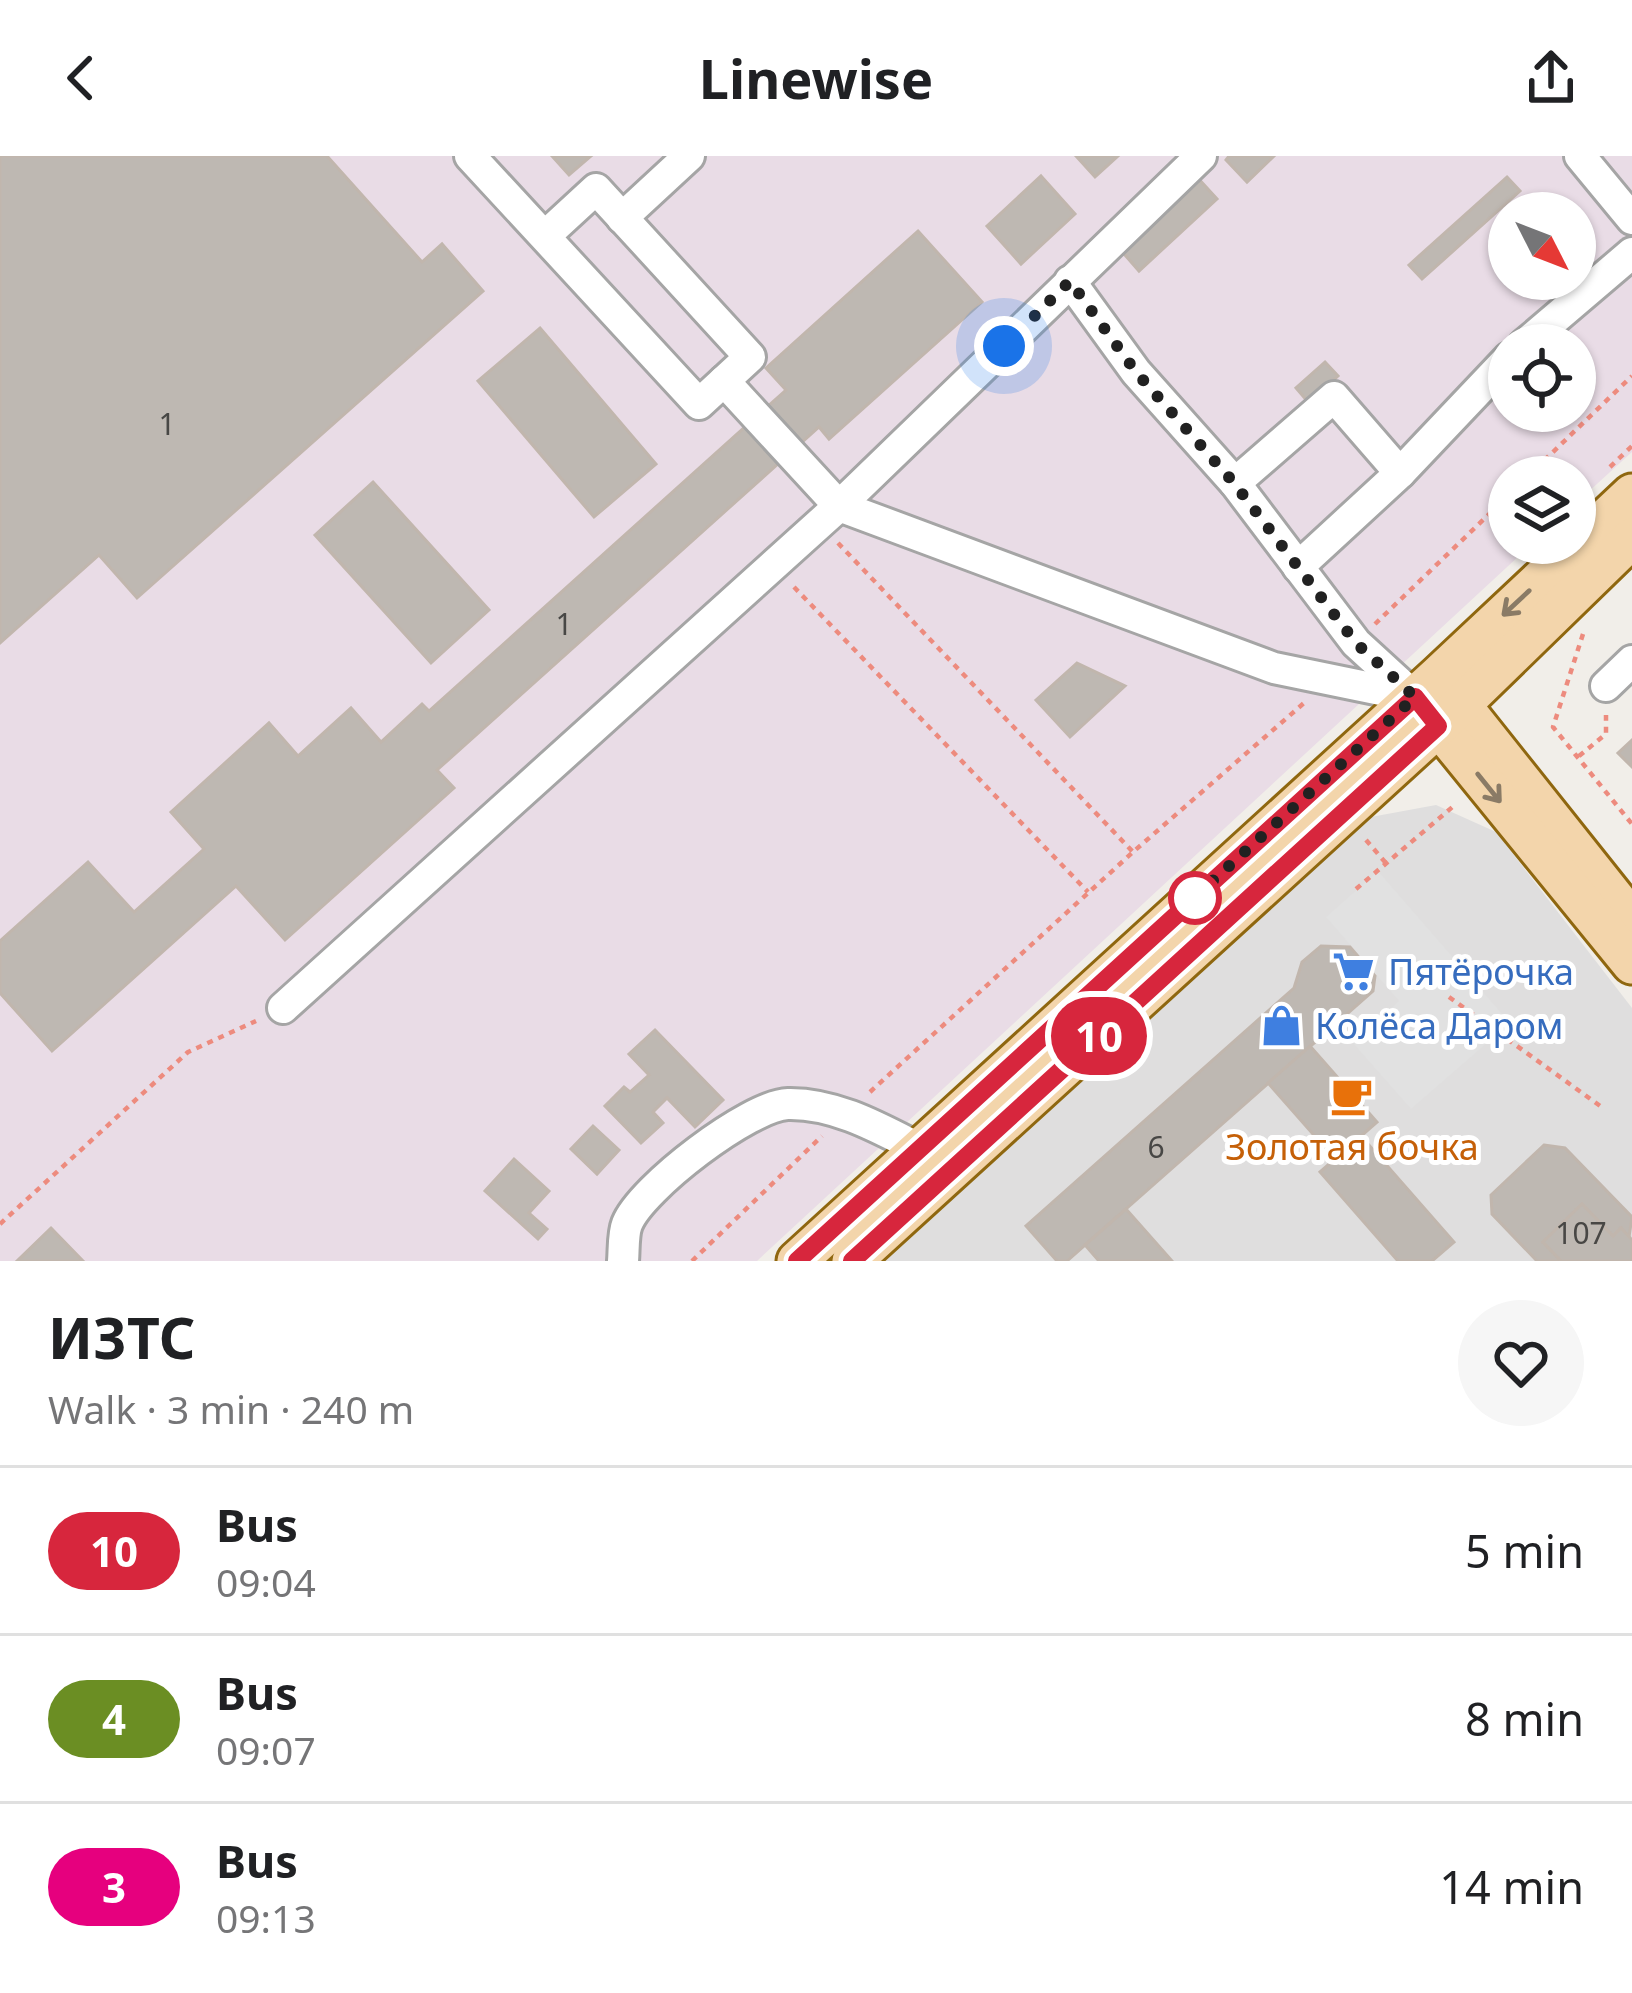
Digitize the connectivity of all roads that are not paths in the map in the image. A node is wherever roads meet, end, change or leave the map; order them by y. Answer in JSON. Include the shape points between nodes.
{"nodes":[{"id":1,"x":470,"y":156,"type":"edge"},
{"id":2,"x":689,"y":156,"type":"edge"},
{"id":3,"x":1201,"y":156,"type":"edge"},
{"id":4,"x":1580,"y":156,"type":"edge"},
{"id":5,"x":622,"y":218,"type":"junction"},
{"id":6,"x":1632,"y":219,"type":"edge"},
{"id":7,"x":545,"y":236,"type":"junction"},
{"id":8,"x":1632,"y":253,"type":"edge"},
{"id":9,"x":1070,"y":281,"type":"junction"},
{"id":10,"x":1549,"y":324,"type":"edge"},
{"id":11,"x":1488,"y":380,"type":"edge"},
{"id":12,"x":724,"y":381,"type":"junction"},
{"id":13,"x":1400,"y":472,"type":"junction"},
{"id":14,"x":1234,"y":483,"type":"junction"},
{"id":15,"x":1632,"y":494,"type":"edge"},
{"id":16,"x":830,"y":515,"type":"junction"},
{"id":17,"x":1632,"y":538,"type":"edge"},
{"id":18,"x":1298,"y":567,"type":"junction"},
{"id":19,"x":1632,"y":662,"type":"edge"},
{"id":20,"x":1606,"y":686,"type":"road end"},
{"id":21,"x":1438,"y":701,"type":"junction"},
{"id":22,"x":1632,"y":920,"type":"edge"},
{"id":23,"x":1632,"y":964,"type":"edge"},
{"id":24,"x":283,"y":1008,"type":"road end"},
{"id":25,"x":920,"y":1149,"type":"junction"},
{"id":26,"x":623,"y":1261,"type":"edge"},
{"id":27,"x":796,"y":1261,"type":"edge"},
{"id":28,"x":852,"y":1261,"type":"edge"}],
"edges":[{"from":1,"to":7,"type":"lane"},
{"from":2,"to":5,"type":"lane"},
{"from":3,"to":9,"type":"lane"},
{"from":4,"to":6,"type":"lane"},
{"from":5,"to":7,"type":"lane","via":[[596,189]]},
{"from":5,"to":12,"type":"lane","via":[[750,357]]},
{"from":7,"to":12,"type":"lane","via":[[699,404]]},
{"from":8,"to":10,"type":"lane"},
{"from":9,"to":14,"type":"lane","via":[[1136,372]]},
{"from":9,"to":16,"type":"lane"},
{"from":11,"to":13,"type":"lane"},
{"from":12,"to":16,"type":"lane"},
{"from":13,"to":14,"type":"lane","via":[[1334,398]]},
{"from":13,"to":18,"type":"lane"},
{"from":14,"to":18,"type":"lane"},
{"from":15,"to":21,"type":"main road","one_way":true},
{"from":16,"to":21,"type":"lane","via":[[1274,668]]},
{"from":16,"to":24,"type":"lane"},
{"from":17,"to":21,"type":"main road"},
{"from":18,"to":21,"type":"lane","via":[[1356,643]]},
{"from":19,"to":20,"type":"lane"},
{"from":21,"to":22,"type":"main road"},
{"from":21,"to":23,"type":"main road","one_way":true},
{"from":21,"to":25,"type":"main road"},
{"from":21,"to":28,"type":"main road"},
{"from":25,"to":26,"type":"lane","via":[[821,1106],[783,1103],[731,1124],[650,1194],[627,1223]]},
{"from":25,"to":27,"type":"main road"}]}
